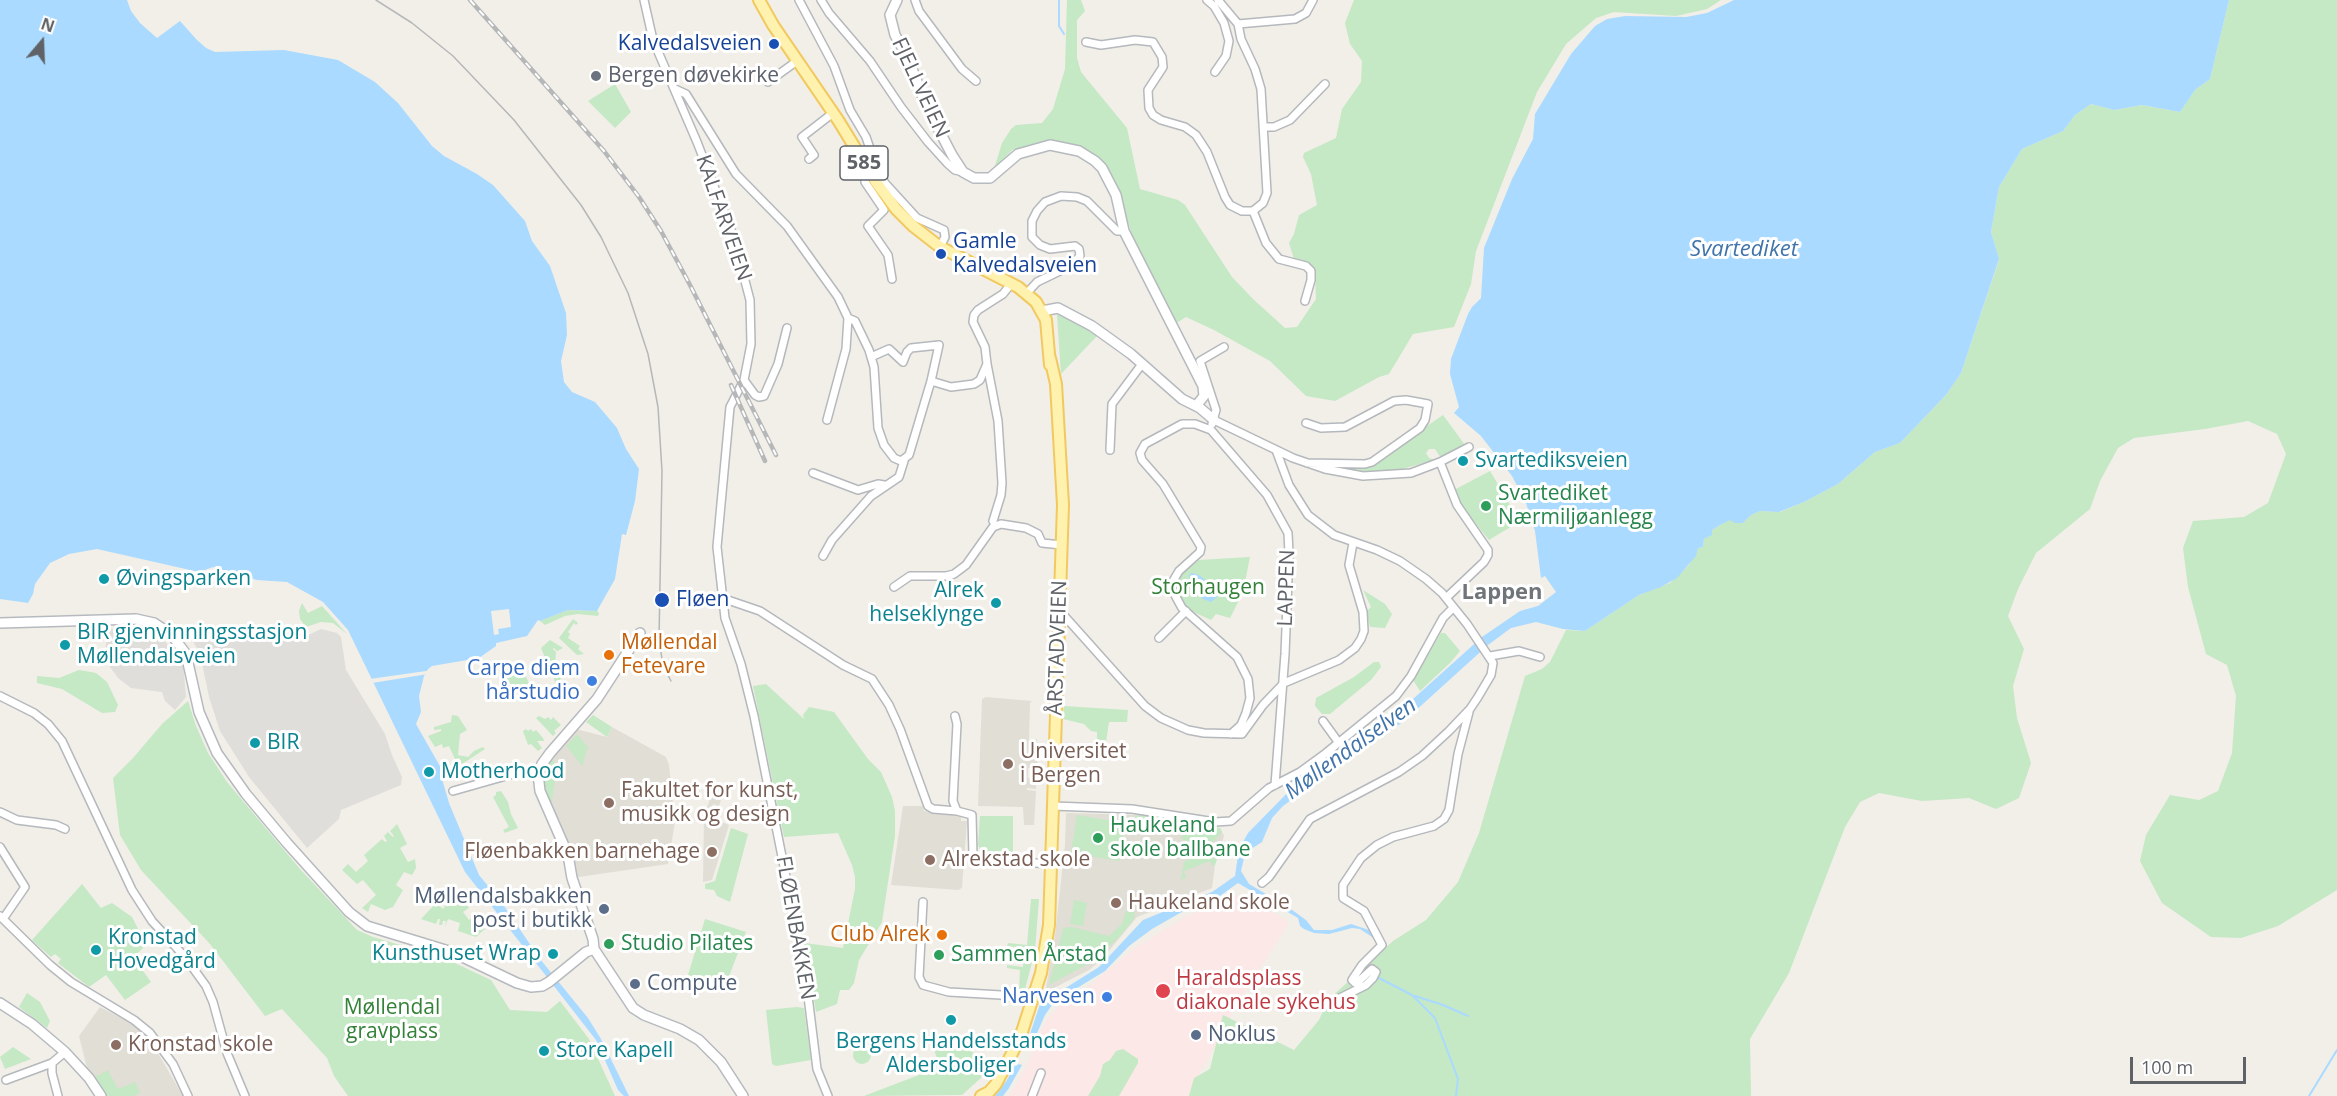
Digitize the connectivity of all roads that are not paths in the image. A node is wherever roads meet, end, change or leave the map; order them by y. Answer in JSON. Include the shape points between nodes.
{"nodes":[{"id":1,"x":644,"y":0,"type":"edge"},
{"id":2,"x":759,"y":0,"type":"edge"},
{"id":3,"x":798,"y":0,"type":"edge"},
{"id":4,"x":821,"y":0,"type":"edge"},
{"id":5,"x":897,"y":0,"type":"edge"},
{"id":6,"x":915,"y":0,"type":"edge"},
{"id":7,"x":1207,"y":0,"type":"edge"},
{"id":8,"x":1218,"y":0,"type":"edge"},
{"id":9,"x":1313,"y":0,"type":"edge"},
{"id":10,"x":1238,"y":24,"type":"junction"},
{"id":11,"x":1086,"y":42,"type":"dead end"},
{"id":12,"x":797,"y":61,"type":"junction"},
{"id":13,"x":1215,"y":72,"type":"dead end"},
{"id":14,"x":976,"y":81,"type":"dead end"},
{"id":15,"x":768,"y":82,"type":"dead end"},
{"id":16,"x":1325,"y":84,"type":"dead end"},
{"id":17,"x":675,"y":90,"type":"junction"},
{"id":18,"x":833,"y":113,"type":"junction"},
{"id":19,"x":1263,"y":127,"type":"junction"},
{"id":20,"x":810,"y":159,"type":"dead end"},
{"id":21,"x":963,"y":172,"type":"junction"},
{"id":22,"x":871,"y":174,"type":"junction"},
{"id":23,"x":1253,"y":211,"type":"junction"},
{"id":24,"x":1124,"y":231,"type":"junction"},
{"id":25,"x":940,"y":247,"type":"junction"},
{"id":26,"x":892,"y":279,"type":"dead end"},
{"id":27,"x":1011,"y":284,"type":"junction"},
{"id":28,"x":1027,"y":293,"type":"junction"},
{"id":29,"x":1305,"y":301,"type":"dead end"},
{"id":30,"x":1042,"y":311,"type":"junction"},
{"id":31,"x":848,"y":318,"type":"junction"},
{"id":32,"x":787,"y":327,"type":"dead end"},
{"id":33,"x":1224,"y":347,"type":"dead end"},
{"id":34,"x":871,"y":357,"type":"junction"},
{"id":35,"x":987,"y":364,"type":"junction"},
{"id":36,"x":1142,"y":364,"type":"junction"},
{"id":37,"x":744,"y":380,"type":"junction"},
{"id":38,"x":931,"y":381,"type":"junction"},
{"id":39,"x":1196,"y":406,"type":"junction"},
{"id":40,"x":730,"y":407,"type":"joint"},
{"id":41,"x":827,"y":420,"type":"dead end"},
{"id":42,"x":1306,"y":423,"type":"dead end"},
{"id":43,"x":1212,"y":424,"type":"junction"},
{"id":44,"x":1469,"y":447,"type":"dead end"},
{"id":45,"x":1110,"y":450,"type":"dead end"},
{"id":46,"x":1276,"y":450,"type":"junction"},
{"id":47,"x":904,"y":461,"type":"junction"},
{"id":48,"x":1440,"y":462,"type":"junction"},
{"id":49,"x":1307,"y":463,"type":"junction"},
{"id":50,"x":813,"y":473,"type":"dead end"},
{"id":51,"x":886,"y":485,"type":"junction"},
{"id":52,"x":993,"y":521,"type":"dead end"},
{"id":53,"x":1353,"y":543,"type":"junction"},
{"id":54,"x":1062,"y":545,"type":"junction"},
{"id":55,"x":823,"y":556,"type":"dead end"},
{"id":56,"x":894,"y":587,"type":"dead end"},
{"id":57,"x":722,"y":598,"type":"junction"},
{"id":58,"x":1446,"y":598,"type":"junction"},
{"id":59,"x":1453,"y":608,"type":"junction"},
{"id":60,"x":1060,"y":610,"type":"junction"},
{"id":61,"x":1186,"y":611,"type":"junction"},
{"id":62,"x":0,"y":623,"type":"edge"},
{"id":63,"x":640,"y":633,"type":"dead end"},
{"id":64,"x":1159,"y":638,"type":"dead end"},
{"id":65,"x":1488,"y":653,"type":"junction"},
{"id":66,"x":1540,"y":657,"type":"dead end"},
{"id":67,"x":1284,"y":683,"type":"junction"},
{"id":68,"x":0,"y":696,"type":"edge"},
{"id":69,"x":1470,"y":709,"type":"junction"},
{"id":70,"x":955,"y":716,"type":"dead end"},
{"id":71,"x":1323,"y":721,"type":"dead end"},
{"id":72,"x":1231,"y":734,"type":"junction"},
{"id":73,"x":1339,"y":743,"type":"junction"},
{"id":74,"x":538,"y":774,"type":"junction"},
{"id":75,"x":1275,"y":785,"type":"junction"},
{"id":76,"x":453,"y":791,"type":"dead end"},
{"id":77,"x":1053,"y":806,"type":"junction"},
{"id":78,"x":957,"y":811,"type":"junction"},
{"id":79,"x":0,"y":812,"type":"edge"},
{"id":80,"x":64,"y":829,"type":"dead end"},
{"id":81,"x":0,"y":847,"type":"edge"},
{"id":82,"x":1051,"y":864,"type":"junction"},
{"id":83,"x":1262,"y":883,"type":"dead end"},
{"id":84,"x":923,"y":902,"type":"dead end"},
{"id":85,"x":2,"y":918,"type":"edge"},
{"id":86,"x":594,"y":949,"type":"junction"},
{"id":87,"x":1032,"y":1002,"type":"junction"},
{"id":88,"x":0,"y":1003,"type":"edge"},
{"id":89,"x":1324,"y":1006,"type":"dead end"},
{"id":90,"x":65,"y":1052,"type":"junction"},
{"id":91,"x":52,"y":1064,"type":"junction"},
{"id":92,"x":1041,"y":1073,"type":"dead end"},
{"id":93,"x":6,"y":1080,"type":"dead end"},
{"id":94,"x":57,"y":1096,"type":"edge"},
{"id":95,"x":101,"y":1096,"type":"edge"},
{"id":96,"x":188,"y":1096,"type":"edge"},
{"id":97,"x":245,"y":1096,"type":"edge"},
{"id":98,"x":743,"y":1096,"type":"edge"},
{"id":99,"x":828,"y":1096,"type":"edge"},
{"id":100,"x":980,"y":1096,"type":"edge"},
{"id":101,"x":1032,"y":1096,"type":"edge"}],
"edges":[{"from":1,"to":17,"type":"street","name":"KALFARVEIEN","via":[[653,40]]},
{"from":2,"to":12,"type":"main road","number":"585"},
{"from":3,"to":25,"type":"street","via":[[831,59],[885,183],[917,219],[944,230]]},
{"from":4,"to":21,"type":"street","via":[[928,142],[946,163]]},
{"from":5,"to":21,"type":"street","name":"FJELLVEIEN","via":[[891,15],[895,35],[926,105]]},
{"from":6,"to":14,"type":"street","via":[[962,69]]},
{"from":7,"to":13,"type":"street","via":[[1229,35],[1228,51]]},
{"from":8,"to":10,"type":"street"},
{"from":9,"to":10,"type":"street","via":[[1306,13],[1295,19]]},
{"from":10,"to":19,"type":"street","via":[[1258,80]]},
{"from":11,"to":23,"type":"street","via":[[1153,42],[1163,67],[1148,90],[1153,115],[1196,135],[1230,206]]},
{"from":12,"to":15,"type":"street"},
{"from":12,"to":18,"type":"main road","number":"585"},
{"from":16,"to":19,"type":"street","via":[[1290,120]]},
{"from":17,"to":31,"type":"street","via":[[686,93],[736,174],[787,226],[838,297]]},
{"from":17,"to":37,"type":"street","name":"KALFARVEIEN","via":[[733,235],[750,300],[752,336]]},
{"from":18,"to":20,"type":"street","via":[[802,137],[814,155]]},
{"from":18,"to":22,"type":"main road","number":"585"},
{"from":19,"to":23,"type":"street","via":[[1268,193]]},
{"from":21,"to":24,"type":"street","via":[[974,178],[990,178],[1018,154],[1050,145],[1079,151],[1108,175]]},
{"from":22,"to":25,"type":"main road","number":"585","via":[[896,209]]},
{"from":22,"to":26,"type":"street","via":[[865,182],[884,210],[868,226],[888,255]]},
{"from":23,"to":29,"type":"street","via":[[1272,253],[1311,271]]},
{"from":24,"to":28,"type":"street","via":[[1117,231],[1077,196],[1045,202],[1032,221],[1032,237],[1050,249],[1075,246],[1080,256],[1070,266],[1037,282]]},
{"from":24,"to":39,"type":"street","via":[[1203,386],[1204,396]]},
{"from":25,"to":27,"type":"main road","number":"585"},
{"from":27,"to":28,"type":"main road","number":"585"},
{"from":27,"to":35,"type":"street","via":[[974,315],[975,328],[986,346]]},
{"from":28,"to":30,"type":"main road","number":"585"},
{"from":30,"to":36,"type":"street","via":[[1055,307],[1082,320]]},
{"from":30,"to":54,"type":"main road","name":"ÅRSTADVEIEN","number":"585","via":[[1055,371]]},
{"from":31,"to":34,"type":"street","via":[[855,321]]},
{"from":31,"to":41,"type":"street","via":[[846,349]]},
{"from":32,"to":37,"type":"street","via":[[778,364],[764,396],[755,395]]},
{"from":33,"to":43,"type":"street","via":[[1200,363],[1215,402]]},
{"from":34,"to":38,"type":"street","via":[[889,349],[903,362],[911,348],[939,345]]},
{"from":34,"to":47,"type":"street","via":[[878,428],[889,452]]},
{"from":35,"to":38,"type":"street","via":[[974,384],[951,387]]},
{"from":35,"to":52,"type":"street","via":[[998,421],[1001,474]]},
{"from":36,"to":39,"type":"street","via":[[1182,399]]},
{"from":36,"to":45,"type":"street","via":[[1112,404]]},
{"from":37,"to":40,"type":"street","name":"KALFARVEIEN"},
{"from":38,"to":47,"type":"street"},
{"from":39,"to":43,"type":"street"},
{"from":40,"to":57,"type":"street","name":"FLØENBAKKEN","via":[[717,526]]},
{"from":42,"to":49,"type":"street","via":[[1321,428],[1345,427],[1387,403],[1406,400],[1428,404],[1420,428],[1372,462]]},
{"from":43,"to":46,"type":"street"},
{"from":43,"to":61,"type":"street","via":[[1182,424],[1145,444],[1140,453],[1201,547],[1173,581],[1172,589]]},
{"from":43,"to":67,"type":"street","name":"LAPPEN","via":[[1260,485],[1288,533]]},
{"from":44,"to":48,"type":"street"},
{"from":46,"to":49,"type":"street"},
{"from":46,"to":53,"type":"street","via":[[1288,485],[1308,515],[1334,536]]},
{"from":47,"to":51,"type":"street","via":[[899,477]]},
{"from":48,"to":49,"type":"street","via":[[1411,473],[1372,476]]},
{"from":48,"to":58,"type":"street","via":[[1457,505],[1485,544],[1488,555],[1477,571]]},
{"from":50,"to":51,"type":"street","via":[[858,490]]},
{"from":51,"to":55,"type":"street","via":[[871,496]]},
{"from":53,"to":58,"type":"street","via":[[1406,565]]},
{"from":53,"to":67,"type":"street","via":[[1349,565],[1363,612],[1361,639],[1339,660]]},
{"from":54,"to":56,"type":"street","via":[[1042,543],[1038,534],[1026,528],[1001,524],[993,527],[966,565],[954,574],[910,576]]},
{"from":54,"to":60,"type":"main road","name":"ÅRSTADVEIEN","number":"585"},
{"from":57,"to":78,"type":"street","via":[[755,608],[843,665],[872,679],[900,729],[928,806]]},
{"from":57,"to":99,"type":"street","name":"FLØENBAKKEN","via":[[773,806],[805,972],[817,1069]]},
{"from":58,"to":59,"type":"street"},
{"from":59,"to":65,"type":"street"},
{"from":59,"to":73,"type":"street","via":[[1443,618],[1401,690]]},
{"from":60,"to":72,"type":"street","via":[[1161,718],[1204,734]]},
{"from":60,"to":77,"type":"main road","name":"ÅRSTADVEIEN","number":"585"},
{"from":61,"to":64,"type":"street"},
{"from":61,"to":72,"type":"street","via":[[1237,657],[1244,669],[1249,704],[1241,725]]},
{"from":62,"to":86,"type":"street","via":[[136,619],[165,629],[186,654],[199,712],[217,753],[260,812],[349,912],[375,930],[452,952],[524,986],[539,987]]},
{"from":63,"to":74,"type":"street","via":[[597,699],[550,753]]},
{"from":65,"to":66,"type":"street","via":[[1519,651]]},
{"from":65,"to":69,"type":"street","via":[[1493,663],[1491,675]]},
{"from":67,"to":72,"type":"street","via":[[1244,733]]},
{"from":67,"to":75,"type":"street","name":"LAPPEN"},
{"from":68,"to":97,"type":"street","via":[[34,713],[62,741],[132,890],[152,921],[206,986]]},
{"from":69,"to":83,"type":"street","via":[[1410,764],[1310,819]]},
{"from":69,"to":89,"type":"street","via":[[1444,819],[1377,845],[1361,858],[1343,885],[1343,898],[1364,912],[1382,945],[1352,981],[1359,981],[1372,969],[1376,972],[1373,978]]},
{"from":70,"to":78,"type":"street","via":[[953,801]]},
{"from":71,"to":73,"type":"street"},
{"from":73,"to":75,"type":"street"},
{"from":74,"to":76,"type":"street","via":[[520,772]]},
{"from":74,"to":86,"type":"street","via":[[540,791],[568,855]]},
{"from":75,"to":77,"type":"street","via":[[1231,821],[1221,823],[1140,810]]},
{"from":77,"to":82,"type":"main road","name":"ÅRSTADVEIEN","number":"585"},
{"from":78,"to":82,"type":"street","via":[[972,814],[975,859]]},
{"from":79,"to":80,"type":"street","via":[[17,820]]},
{"from":81,"to":85,"type":"street","via":[[25,887]]},
{"from":82,"to":87,"type":"main road","name":"ÅRSTADVEIEN","number":"585","via":[[1047,945]]},
{"from":84,"to":87,"type":"street","via":[[918,977],[923,985]]},
{"from":85,"to":96,"type":"street","via":[[71,982],[150,1033],[173,1064]]},
{"from":86,"to":98,"type":"street","via":[[638,1011],[690,1034],[706,1046]]},
{"from":87,"to":100,"type":"main road","name":"ÅRSTADVEIEN","number":"585","via":[[1020,1038],[996,1084]]},
{"from":88,"to":90,"type":"street"},
{"from":90,"to":91,"type":"street"},
{"from":90,"to":95,"type":"street"},
{"from":91,"to":93,"type":"street"},
{"from":91,"to":94,"type":"street"},
{"from":92,"to":101,"type":"street"}]}
